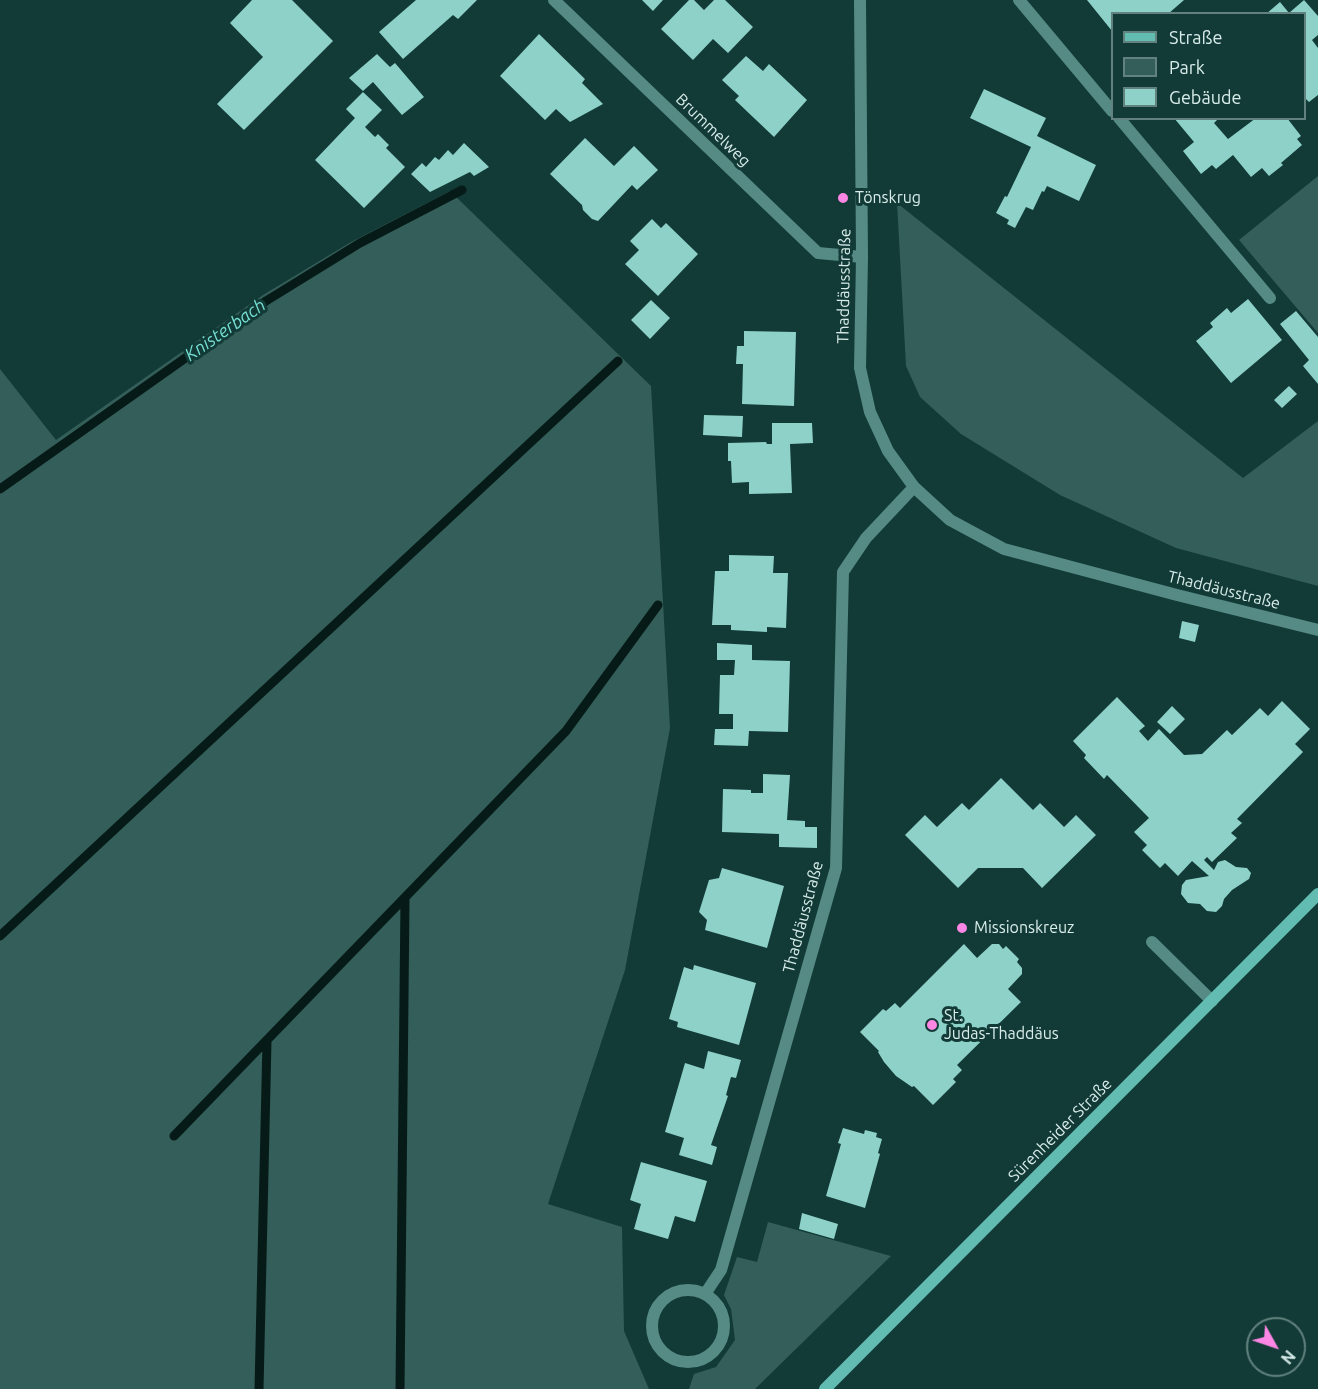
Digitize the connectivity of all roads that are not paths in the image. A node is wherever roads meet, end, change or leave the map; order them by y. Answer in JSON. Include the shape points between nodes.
{"nodes":[{"id":1,"x":554,"y":0,"type":"edge"},
{"id":2,"x":860,"y":0,"type":"edge"},
{"id":3,"x":1019,"y":0,"type":"edge"},
{"id":4,"x":1111,"y":109,"type":"edge"},
{"id":5,"x":1121,"y":120,"type":"edge"},
{"id":6,"x":862,"y":257,"type":"junction"},
{"id":7,"x":1270,"y":298,"type":"dead end"},
{"id":8,"x":914,"y":488,"type":"junction"},
{"id":9,"x":1299,"y":626,"type":"junction"},
{"id":10,"x":1318,"y":630,"type":"edge"},
{"id":11,"x":1318,"y":638,"type":"edge"},
{"id":12,"x":1318,"y":894,"type":"edge"},
{"id":13,"x":1152,"y":942,"type":"dead end"},
{"id":14,"x":1212,"y":1001,"type":"junction"},
{"id":15,"x":705,"y":1294,"type":"junction"},
{"id":16,"x":825,"y":1389,"type":"edge"}],
"edges":[{"from":1,"to":6,"type":"street","name":"Brummelweg","via":[[818,253]]},
{"from":2,"to":6,"type":"street","name":"Thaddäusstraße"},
{"from":3,"to":4,"type":"street"},
{"from":5,"to":7,"type":"street"},
{"from":6,"to":8,"type":"street","name":"Thaddäusstraße","via":[[860,368],[870,412],[888,451]]},
{"from":8,"to":9,"type":"street","name":"Thaddäusstraße","via":[[950,520],[1004,549]]},
{"from":8,"to":15,"type":"street","name":"Thaddäusstraße","via":[[866,538],[843,572],[836,868],[721,1270]]},
{"from":9,"to":10,"type":"street","name":"Thaddäusstraße"},
{"from":9,"to":11,"type":"street","name":"Thaddäusstraße"},
{"from":12,"to":14,"type":"main road","name":"Sürenheider Straße"},
{"from":13,"to":14,"type":"street"},
{"from":14,"to":16,"type":"main road","name":"Sürenheider Straße"},
{"from":15,"to":15,"type":"street","via":[[680,1291],[658,1305],[652,1330],[656,1343],[675,1360],[700,1360],[719,1346],[725,1323],[715,1301]]}]}
